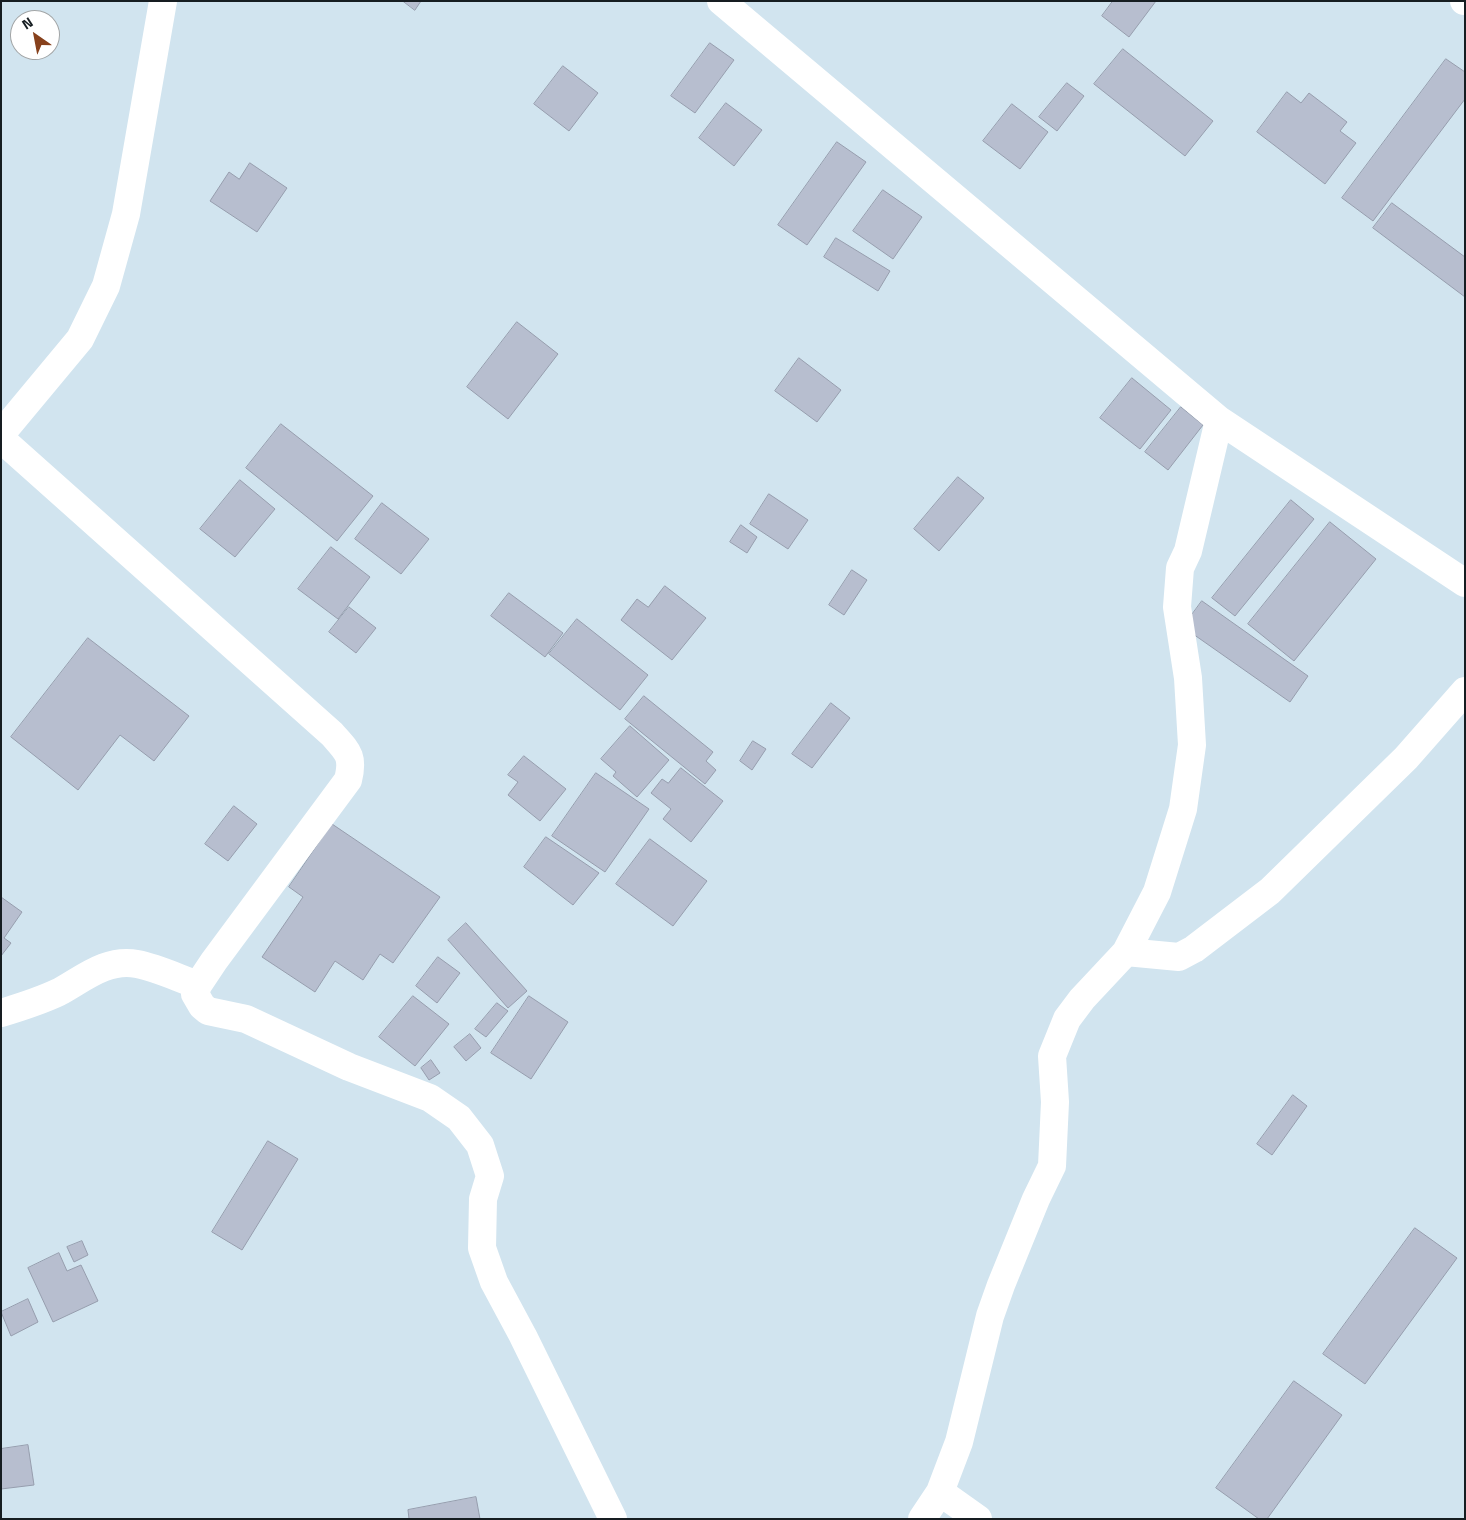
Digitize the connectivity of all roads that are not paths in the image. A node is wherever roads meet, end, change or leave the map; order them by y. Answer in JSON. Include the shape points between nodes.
{"nodes":[{"id":1,"x":163,"y":1,"type":"edge"},
{"id":2,"x":721,"y":1,"type":"edge"},
{"id":3,"x":1219,"y":420,"type":"junction"},
{"id":4,"x":1,"y":434,"type":"edge"},
{"id":5,"x":1,"y":439,"type":"edge"},
{"id":6,"x":1465,"y":583,"type":"edge"},
{"id":7,"x":1465,"y":691,"type":"edge"},
{"id":8,"x":1126,"y":952,"type":"junction"},
{"id":9,"x":198,"y":985,"type":"junction"},
{"id":10,"x":1,"y":1013,"type":"edge"},
{"id":11,"x":940,"y":1492,"type":"junction"},
{"id":12,"x":613,"y":1519,"type":"edge"},
{"id":13,"x":922,"y":1519,"type":"edge"},
{"id":14,"x":978,"y":1519,"type":"edge"}],
"edges":[{"from":1,"to":4,"type":"street","via":[[126,214],[106,286],[80,339]]},
{"from":2,"to":3,"type":"street"},
{"from":3,"to":6,"type":"street"},
{"from":3,"to":8,"type":"street","via":[[1188,551],[1180,568],[1177,607],[1188,678],[1192,745],[1183,809],[1157,892]]},
{"from":5,"to":9,"type":"street","via":[[347,750],[352,765],[348,780]]},
{"from":7,"to":8,"type":"street","via":[[1406,758],[1270,891],[1194,949],[1178,956]]},
{"from":8,"to":11,"type":"street","via":[[1066,1019],[1052,1056],[1055,1102],[1052,1166],[1000,1285],[959,1442]]},
{"from":9,"to":10,"type":"street","via":[[136,964],[118,964],[91,972],[30,1005]]},
{"from":9,"to":12,"type":"street","via":[[195,994],[208,1011],[246,1019],[349,1067],[430,1098],[459,1118],[480,1145],[490,1176],[483,1200],[482,1248],[494,1282]]},
{"from":11,"to":13,"type":"street"},
{"from":11,"to":14,"type":"street"}]}
